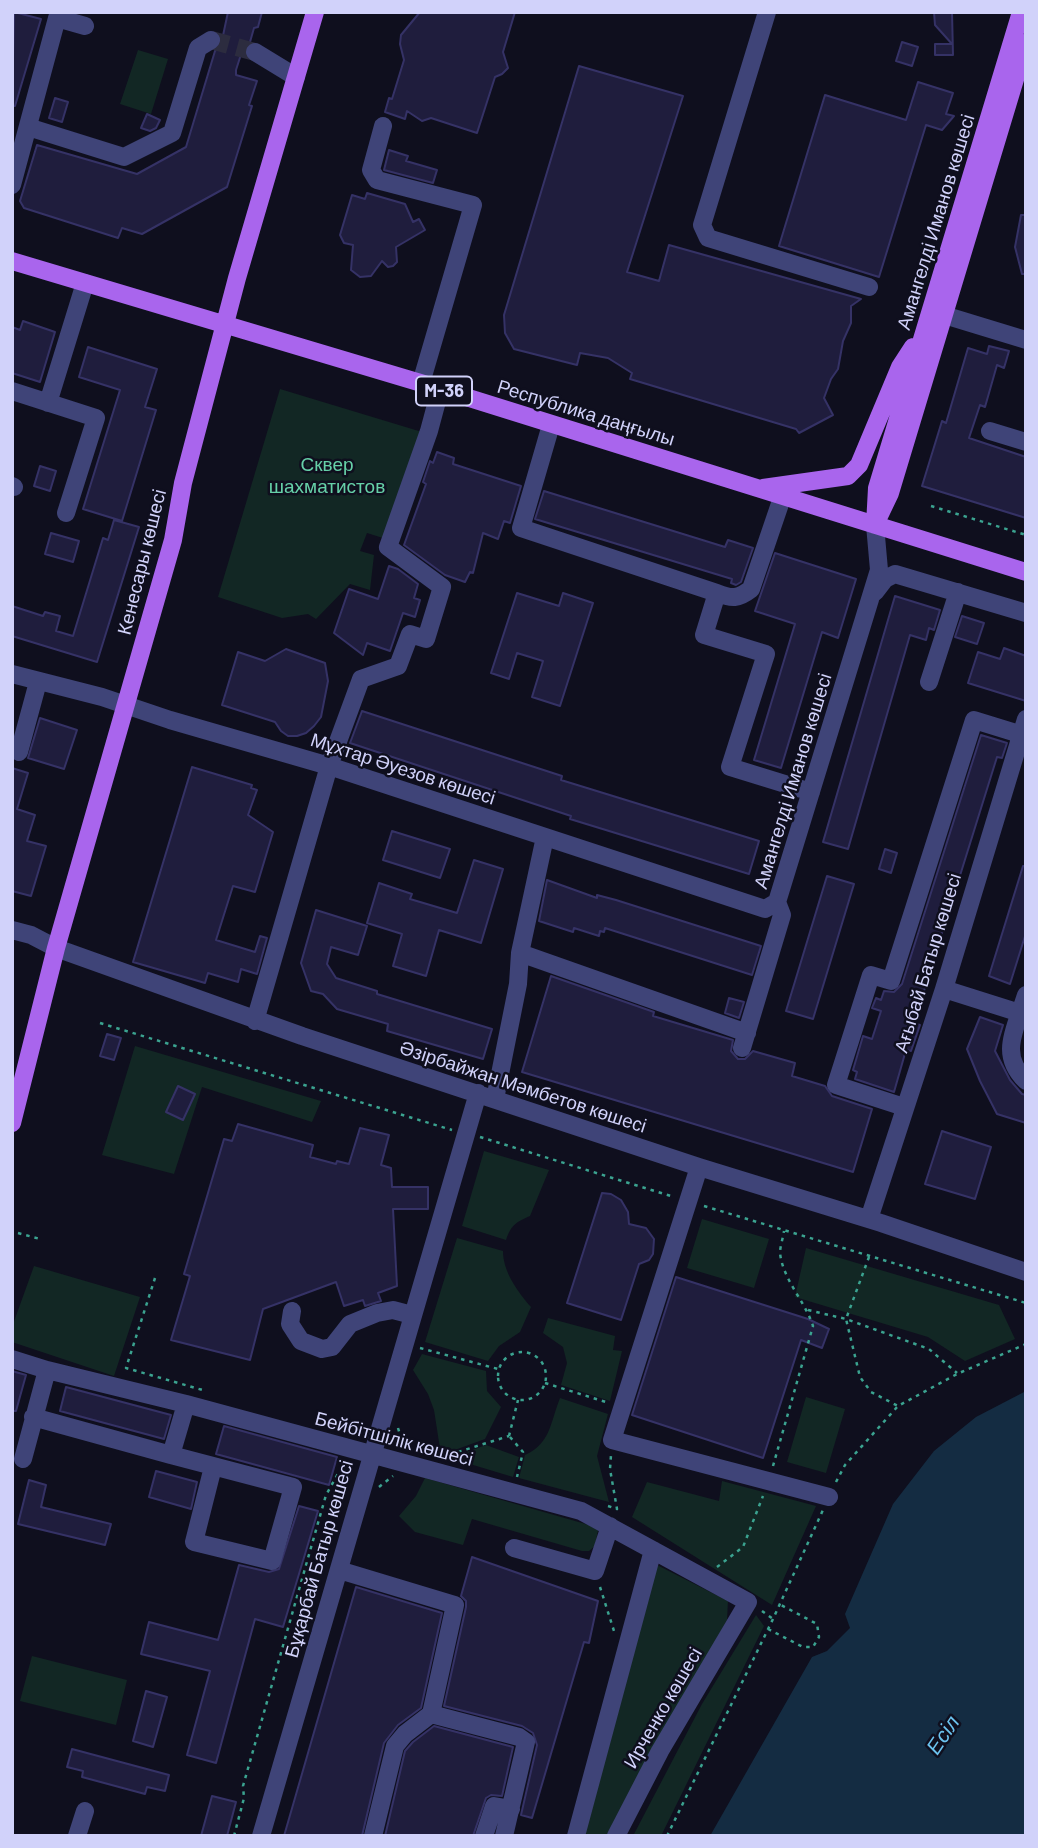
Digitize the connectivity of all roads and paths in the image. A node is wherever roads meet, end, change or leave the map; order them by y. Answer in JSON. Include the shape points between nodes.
{"nodes":[{"id":1,"x":315,"y":12,"type":"edge"},
{"id":2,"x":767,"y":12,"type":"edge"},
{"id":3,"x":1021,"y":12,"type":"edge"},
{"id":4,"x":85,"y":26,"type":"dead end"},
{"id":5,"x":211,"y":40,"type":"dead end"},
{"id":6,"x":1026,"y":43,"type":"edge"},
{"id":7,"x":255,"y":52,"type":"tunnel mouth"},
{"id":8,"x":296,"y":77,"type":"junction"},
{"id":9,"x":383,"y":126,"type":"dead end"},
{"id":10,"x":28,"y":127,"type":"junction"},
{"id":11,"x":17,"y":146,"type":"edge"},
{"id":12,"x":12,"y":185,"type":"edge"},
{"id":13,"x":12,"y":261,"type":"edge"},
{"id":14,"x":85,"y":283,"type":"junction"},
{"id":15,"x":869,"y":288,"type":"dead end"},
{"id":16,"x":944,"y":315,"type":"junction"},
{"id":17,"x":225,"y":326,"type":"junction"},
{"id":18,"x":925,"y":330,"type":"junction"},
{"id":19,"x":1026,"y":340,"type":"edge"},
{"id":20,"x":421,"y":383,"type":"junction"},
{"id":21,"x":440,"y":390,"type":"junction"},
{"id":22,"x":12,"y":391,"type":"edge"},
{"id":23,"x":48,"y":403,"type":"junction"},
{"id":24,"x":551,"y":425,"type":"junction"},
{"id":25,"x":990,"y":431,"type":"dead end"},
{"id":26,"x":1026,"y":442,"type":"edge"},
{"id":27,"x":761,"y":488,"type":"junction"},
{"id":28,"x":783,"y":495,"type":"junction"},
{"id":29,"x":931,"y":506,"type":"dead end"},
{"id":30,"x":66,"y":513,"type":"dead end"},
{"id":31,"x":875,"y":525,"type":"junction"},
{"id":32,"x":1026,"y":535,"type":"edge"},
{"id":33,"x":1026,"y":572,"type":"edge"},
{"id":34,"x":958,"y":592,"type":"junction"},
{"id":35,"x":717,"y":593,"type":"junction"},
{"id":36,"x":868,"y":605,"type":"junction"},
{"id":37,"x":1026,"y":613,"type":"edge"},
{"id":38,"x":12,"y":674,"type":"edge"},
{"id":39,"x":38,"y":682,"type":"junction"},
{"id":40,"x":929,"y":682,"type":"dead end"},
{"id":41,"x":125,"y":705,"type":"junction"},
{"id":42,"x":1024,"y":730,"type":"edge"},
{"id":43,"x":19,"y":752,"type":"dead end"},
{"id":44,"x":329,"y":766,"type":"junction"},
{"id":45,"x":811,"y":792,"type":"junction"},
{"id":46,"x":545,"y":837,"type":"junction"},
{"id":47,"x":777,"y":902,"type":"junction"},
{"id":48,"x":12,"y":930,"type":"edge"},
{"id":49,"x":56,"y":948,"type":"junction"},
{"id":50,"x":520,"y":953,"type":"junction"},
{"id":51,"x":944,"y":989,"type":"junction"},
{"id":52,"x":1026,"y":995,"type":"edge"},
{"id":53,"x":1020,"y":1013,"type":"junction"},
{"id":54,"x":255,"y":1021,"type":"junction"},
{"id":55,"x":100,"y":1023,"type":"dead end"},
{"id":56,"x":20,"y":1060,"type":"edge"},
{"id":57,"x":1026,"y":1081,"type":"edge"},
{"id":58,"x":478,"y":1093,"type":"junction"},
{"id":59,"x":495,"y":1100,"type":"junction"},
{"id":60,"x":904,"y":1107,"type":"junction"},
{"id":61,"x":12,"y":1123,"type":"edge"},
{"id":62,"x":458,"y":1132,"type":"dead end"},
{"id":63,"x":475,"y":1136,"type":"dead end"},
{"id":64,"x":699,"y":1167,"type":"junction"},
{"id":65,"x":688,"y":1201,"type":"junction"},
{"id":66,"x":869,"y":1219,"type":"junction"},
{"id":67,"x":784,"y":1230,"type":"junction"},
{"id":68,"x":18,"y":1233,"type":"dead end"},
{"id":69,"x":40,"y":1239,"type":"dead end"},
{"id":70,"x":870,"y":1255,"type":"junction"},
{"id":71,"x":1026,"y":1272,"type":"edge"},
{"id":72,"x":155,"y":1278,"type":"dead end"},
{"id":73,"x":1026,"y":1303,"type":"edge"},
{"id":74,"x":808,"y":1310,"type":"junction"},
{"id":75,"x":292,"y":1311,"type":"dead end"},
{"id":76,"x":412,"y":1315,"type":"junction"},
{"id":77,"x":846,"y":1319,"type":"junction"},
{"id":78,"x":1026,"y":1344,"type":"edge"},
{"id":79,"x":414,"y":1346,"type":"dead end"},
{"id":80,"x":12,"y":1359,"type":"edge"},
{"id":81,"x":498,"y":1369,"type":"junction"},
{"id":82,"x":47,"y":1370,"type":"junction"},
{"id":83,"x":957,"y":1374,"type":"junction"},
{"id":84,"x":545,"y":1383,"type":"junction"},
{"id":85,"x":206,"y":1391,"type":"dead end"},
{"id":86,"x":518,"y":1400,"type":"junction"},
{"id":87,"x":186,"y":1404,"type":"junction"},
{"id":88,"x":898,"y":1406,"type":"junction"},
{"id":89,"x":621,"y":1407,"type":"junction"},
{"id":90,"x":33,"y":1418,"type":"junction"},
{"id":91,"x":509,"y":1436,"type":"junction"},
{"id":92,"x":612,"y":1440,"type":"junction"},
{"id":93,"x":371,"y":1454,"type":"junction"},
{"id":94,"x":171,"y":1455,"type":"junction"},
{"id":95,"x":23,"y":1459,"type":"dead end"},
{"id":96,"x":346,"y":1459,"type":"dead end"},
{"id":97,"x":449,"y":1463,"type":"dead end"},
{"id":98,"x":213,"y":1467,"type":"junction"},
{"id":99,"x":516,"y":1481,"type":"dead end"},
{"id":100,"x":768,"y":1481,"type":"junction"},
{"id":101,"x":829,"y":1497,"type":"junction"},
{"id":102,"x":604,"y":1505,"type":"dead end"},
{"id":103,"x":610,"y":1526,"type":"junction"},
{"id":104,"x":514,"y":1548,"type":"dead end"},
{"id":105,"x":653,"y":1550,"type":"junction"},
{"id":106,"x":339,"y":1570,"type":"junction"},
{"id":107,"x":595,"y":1571,"type":"junction"},
{"id":108,"x":708,"y":1572,"type":"dead end"},
{"id":109,"x":748,"y":1602,"type":"joint"},
{"id":110,"x":780,"y":1604,"type":"junction"},
{"id":111,"x":768,"y":1629,"type":"junction"},
{"id":112,"x":615,"y":1633,"type":"dead end"},
{"id":113,"x":431,"y":1714,"type":"junction"},
{"id":114,"x":511,"y":1808,"type":"junction"},
{"id":115,"x":85,"y":1811,"type":"dead end"},
{"id":116,"x":77,"y":1836,"type":"edge"},
{"id":117,"x":234,"y":1836,"type":"edge"},
{"id":118,"x":261,"y":1836,"type":"edge"},
{"id":119,"x":373,"y":1836,"type":"edge"},
{"id":120,"x":484,"y":1836,"type":"edge"},
{"id":121,"x":503,"y":1836,"type":"edge"},
{"id":122,"x":576,"y":1836,"type":"edge"},
{"id":123,"x":616,"y":1836,"type":"edge"},
{"id":124,"x":667,"y":1836,"type":"edge"}],
"edges":[{"from":1,"to":8,"type":"main road","name":"Кенесары көшесі"},
{"from":2,"to":15,"type":"street","via":[[702,225],[708,238]]},
{"from":3,"to":18,"type":"main road","name":"Амангелді Иманов көшесі"},
{"from":4,"to":10,"type":"street","via":[[57,18]]},
{"from":5,"to":10,"type":"street","via":[[198,48],[172,133],[124,157]]},
{"from":6,"to":16,"type":"main road","name":"Амангелді Иманов көшесі"},
{"from":7,"to":8,"type":"street"},
{"from":8,"to":17,"type":"main road","name":"Кенесары көшесі"},
{"from":9,"to":20,"type":"street","via":[[371,170],[377,180],[473,205]]},
{"from":10,"to":11,"type":"street"},
{"from":11,"to":12,"type":"street"},
{"from":13,"to":14,"type":"main road","name":"Республика даңғылы","number":"M-36"},
{"from":14,"to":17,"type":"main road","name":"Республика даңғылы","number":"M-36"},
{"from":14,"to":23,"type":"street"},
{"from":16,"to":19,"type":"street"},
{"from":16,"to":31,"type":"main road","name":"Амангелді Иманов көшесі","via":[[890,493]]},
{"from":17,"to":20,"type":"main road","name":"Республика даңғылы","number":"M-36"},
{"from":17,"to":41,"type":"main road","name":"Кенесары көшесі","via":[[183,483],[173,540]]},
{"from":18,"to":27,"type":"main road","via":[[900,367],[859,465],[848,476]]},
{"from":18,"to":31,"type":"main road","name":"Амангелді Иманов көшесі","via":[[877,488]]},
{"from":20,"to":21,"type":"main road","name":"Республика даңғылы","number":"M-36"},
{"from":21,"to":24,"type":"main road","name":"Республика даңғылы","number":"M-36"},
{"from":21,"to":44,"type":"street","via":[[388,547],[442,587],[426,639],[410,634],[398,666],[361,679]]},
{"from":22,"to":23,"type":"street"},
{"from":23,"to":30,"type":"street","via":[[96,418]]},
{"from":24,"to":27,"type":"main road","name":"Республика даңғылы","number":"M-36"},
{"from":24,"to":35,"type":"street","via":[[521,528]]},
{"from":25,"to":26,"type":"street"},
{"from":27,"to":28,"type":"main road","name":"Республика даңғылы","number":"M-36"},
{"from":28,"to":31,"type":"main road","name":"Республика даңғылы","number":"M-36"},
{"from":28,"to":35,"type":"street","via":[[751,589],[732,598]]},
{"from":29,"to":32,"type":"path"},
{"from":31,"to":33,"type":"main road","name":"Республика даңғылы"},
{"from":31,"to":36,"type":"street","name":"Амангелді Иманов көшесі","via":[[879,570]]},
{"from":34,"to":36,"type":"street","via":[[895,574],[879,585]]},
{"from":34,"to":37,"type":"street"},
{"from":34,"to":40,"type":"street"},
{"from":35,"to":45,"type":"street","via":[[704,635],[766,654],[730,767]]},
{"from":36,"to":45,"type":"street","name":"Амангелді Иманов көшесі"},
{"from":38,"to":39,"type":"street","name":"Мұхтар Әуезов көшесі"},
{"from":39,"to":41,"type":"street","name":"Мұхтар Әуезов көшесі"},
{"from":39,"to":43,"type":"street"},
{"from":41,"to":44,"type":"street","name":"Мұхтар Әуезов көшесі"},
{"from":41,"to":49,"type":"main road","name":"Кенесары көшесі"},
{"from":42,"to":51,"type":"street","name":"Ағыбай Батыр көшесі"},
{"from":42,"to":60,"type":"street","via":[[974,720],[891,981],[871,975],[836,1085]]},
{"from":44,"to":46,"type":"street","name":"Мұхтар Әуезов көшесі"},
{"from":44,"to":54,"type":"street"},
{"from":45,"to":47,"type":"street","name":"Амангелді Иманов көшесі"},
{"from":46,"to":47,"type":"street","name":"Мұхтар Әуезов көшесі","via":[[765,909]]},
{"from":46,"to":50,"type":"street"},
{"from":47,"to":50,"type":"street","name":"Амангелді Иманов көшесі","via":[[782,915],[744,1040]]},
{"from":48,"to":49,"type":"street","name":"Әзірбайжан Мәмбетов көшесі"},
{"from":49,"to":54,"type":"street","name":"Әзірбайжан Мәмбетов көшесі"},
{"from":49,"to":56,"type":"main road","name":"Кенесары көшесі"},
{"from":50,"to":59,"type":"street"},
{"from":51,"to":53,"type":"street"},
{"from":51,"to":60,"type":"street","name":"Ағыбай Батыр көшесі"},
{"from":52,"to":53,"type":"street"},
{"from":53,"to":57,"type":"street","via":[[1010,1050],[1015,1070]]},
{"from":54,"to":58,"type":"street","name":"Әзірбайжан Мәмбетов көшесі"},
{"from":55,"to":62,"type":"path"},
{"from":56,"to":61,"type":"main road","name":"Кенесары көшесі"},
{"from":58,"to":59,"type":"street","name":"Әзірбайжан Мәмбетов көшесі"},
{"from":58,"to":76,"type":"street","name":"Бұқарбай Батыр көшесі"},
{"from":59,"to":64,"type":"street","name":"Әзірбайжан Мәмбетов көшесі"},
{"from":60,"to":66,"type":"street","name":"Ағыбай Батыр көшесі"},
{"from":63,"to":65,"type":"path"},
{"from":64,"to":65,"type":"street"},
{"from":64,"to":66,"type":"street","name":"Әзірбайжан Мәмбетов көшесі"},
{"from":65,"to":67,"type":"path"},
{"from":65,"to":89,"type":"street"},
{"from":66,"to":71,"type":"street","name":"Әзірбайжан Мәмбетов көшесі"},
{"from":67,"to":70,"type":"path"},
{"from":67,"to":74,"type":"path","via":[[780,1252],[788,1278]]},
{"from":68,"to":69,"type":"path"},
{"from":70,"to":73,"type":"path"},
{"from":70,"to":77,"type":"path"},
{"from":72,"to":85,"type":"path","via":[[126,1368]]},
{"from":74,"to":77,"type":"path"},
{"from":74,"to":100,"type":"path","via":[[813,1326]]},
{"from":75,"to":76,"type":"street","via":[[289,1324],[301,1341],[323,1349],[332,1347],[350,1324],[377,1313],[393,1310]]},
{"from":76,"to":93,"type":"street","name":"Бұқарбай Батыр көшесі"},
{"from":77,"to":83,"type":"path","via":[[929,1349]]},
{"from":77,"to":88,"type":"path","via":[[860,1377],[871,1392]]},
{"from":78,"to":83,"type":"path"},
{"from":79,"to":81,"type":"path"},
{"from":80,"to":82,"type":"street","name":"Бейбітшілік көшесі"},
{"from":81,"to":84,"type":"path","via":[[512,1354],[532,1354],[542,1363]]},
{"from":81,"to":86,"type":"path","via":[[501,1390]]},
{"from":82,"to":87,"type":"street","name":"Бейбітшілік көшесі"},
{"from":82,"to":90,"type":"street"},
{"from":83,"to":88,"type":"path"},
{"from":84,"to":86,"type":"path","via":[[538,1395]]},
{"from":84,"to":89,"type":"path"},
{"from":86,"to":91,"type":"path"},
{"from":87,"to":93,"type":"street","name":"Бейбітшілік көшесі"},
{"from":87,"to":94,"type":"street"},
{"from":88,"to":101,"type":"path","via":[[845,1465]]},
{"from":89,"to":92,"type":"street"},
{"from":90,"to":94,"type":"street"},
{"from":90,"to":95,"type":"street"},
{"from":91,"to":97,"type":"path","via":[[436,1459]]},
{"from":91,"to":99,"type":"path","via":[[523,1452]]},
{"from":92,"to":100,"type":"street"},
{"from":92,"to":102,"type":"path","via":[[610,1469],[617,1508]]},
{"from":93,"to":103,"type":"street","name":"Бейбітшілік көшесі","via":[[581,1511]]},
{"from":93,"to":106,"type":"street","name":"Бұқарбай Батыр көшесі"},
{"from":94,"to":98,"type":"street"},
{"from":96,"to":117,"type":"path","via":[[326,1495],[243,1786]]},
{"from":98,"to":98,"type":"street","via":[[293,1487],[272,1561],[194,1542]]},
{"from":100,"to":101,"type":"street"},
{"from":100,"to":108,"type":"path","via":[[743,1547]]},
{"from":101,"to":110,"type":"path"},
{"from":103,"to":105,"type":"street","name":"Бейбітшілік көшесі"},
{"from":103,"to":107,"type":"street"},
{"from":104,"to":107,"type":"street"},
{"from":105,"to":109,"type":"street","name":"Бейбітшілік көшесі"},
{"from":105,"to":122,"type":"street"},
{"from":106,"to":113,"type":"street","via":[[455,1605]]},
{"from":106,"to":118,"type":"street","name":"Бұқарбай Батыр көшесі"},
{"from":107,"to":112,"type":"path"},
{"from":109,"to":123,"type":"street","name":"Ирченко көшесі"},
{"from":110,"to":111,"type":"path"},
{"from":110,"to":111,"type":"path","via":[[817,1624],[819,1637],[813,1647],[803,1647]]},
{"from":111,"to":124,"type":"path"},
{"from":113,"to":114,"type":"street","via":[[523,1738],[526,1742]]},
{"from":113,"to":119,"type":"street","via":[[394,1746]]},
{"from":114,"to":120,"type":"street","via":[[495,1806]]},
{"from":114,"to":121,"type":"street"},
{"from":115,"to":116,"type":"street"}]}
